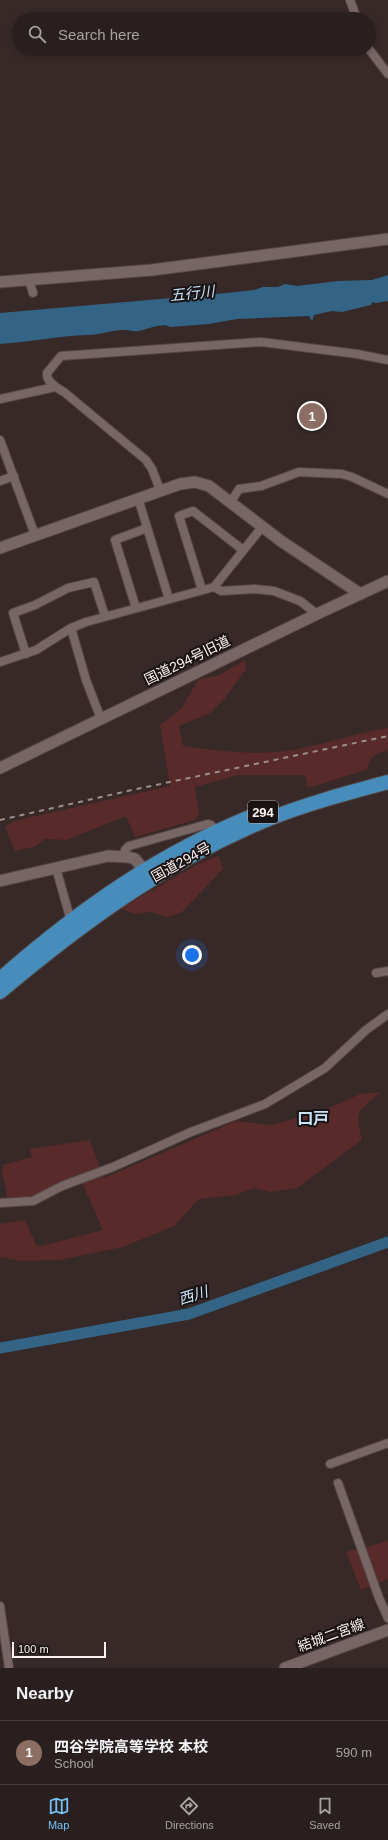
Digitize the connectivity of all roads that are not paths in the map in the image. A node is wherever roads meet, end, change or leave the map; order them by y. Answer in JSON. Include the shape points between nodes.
{"nodes":[{"id":1,"x":350,"y":0,"type":"edge"},
{"id":2,"x":354,"y":12,"type":"edge"},
{"id":3,"x":374,"y":56,"type":"edge"},
{"id":4,"x":388,"y":74,"type":"edge"},
{"id":5,"x":388,"y":239,"type":"edge"},
{"id":6,"x":29,"y":280,"type":"junction"},
{"id":7,"x":0,"y":282,"type":"edge"},
{"id":8,"x":33,"y":294,"type":"dead end"},
{"id":9,"x":388,"y":360,"type":"edge"},
{"id":10,"x":55,"y":387,"type":"junction"},
{"id":11,"x":0,"y":400,"type":"edge"},
{"id":12,"x":0,"y":440,"type":"edge"},
{"id":13,"x":14,"y":476,"type":"junction"},
{"id":14,"x":0,"y":481,"type":"edge"},
{"id":15,"x":160,"y":490,"type":"junction"},
{"id":16,"x":388,"y":494,"type":"edge"},
{"id":17,"x":138,"y":498,"type":"junction"},
{"id":18,"x":230,"y":502,"type":"junction"},
{"id":19,"x":262,"y":527,"type":"junction"},
{"id":20,"x":147,"y":528,"type":"junction"},
{"id":21,"x":35,"y":535,"type":"junction"},
{"id":22,"x":1,"y":547,"type":"edge"},
{"id":23,"x":243,"y":550,"type":"junction"},
{"id":24,"x":388,"y":581,"type":"edge"},
{"id":25,"x":214,"y":586,"type":"junction"},
{"id":26,"x":202,"y":590,"type":"junction"},
{"id":27,"x":359,"y":594,"type":"junction"},
{"id":28,"x":169,"y":599,"type":"junction"},
{"id":29,"x":136,"y":608,"type":"junction"},
{"id":30,"x":317,"y":614,"type":"junction"},
{"id":31,"x":105,"y":616,"type":"junction"},
{"id":32,"x":71,"y":628,"type":"junction"},
{"id":33,"x":26,"y":654,"type":"junction"},
{"id":34,"x":0,"y":662,"type":"edge"},
{"id":35,"x":101,"y":719,"type":"junction"},
{"id":36,"x":0,"y":768,"type":"edge"},
{"id":37,"x":388,"y":773,"type":"edge"},
{"id":38,"x":388,"y":782,"type":"edge"},
{"id":39,"x":216,"y":831,"type":"junction"},
{"id":40,"x":123,"y":856,"type":"junction"},
{"id":41,"x":56,"y":868,"type":"junction"},
{"id":42,"x":148,"y":874,"type":"junction"},
{"id":43,"x":0,"y":881,"type":"edge"},
{"id":44,"x":72,"y":919,"type":"junction"},
{"id":45,"x":388,"y":971,"type":"edge"},
{"id":46,"x":376,"y":973,"type":"dead end"},
{"id":47,"x":0,"y":979,"type":"edge"},
{"id":48,"x":0,"y":992,"type":"edge"},
{"id":49,"x":388,"y":1014,"type":"edge"},
{"id":50,"x":0,"y":1203,"type":"edge"},
{"id":51,"x":388,"y":1443,"type":"edge"},
{"id":52,"x":330,"y":1464,"type":"dead end"},
{"id":53,"x":338,"y":1483,"type":"dead end"},
{"id":54,"x":0,"y":1606,"type":"edge"},
{"id":55,"x":388,"y":1618,"type":"edge"},
{"id":56,"x":388,"y":1630,"type":"edge"},
{"id":57,"x":9,"y":1668,"type":"edge"},
{"id":58,"x":285,"y":1668,"type":"edge"}],
"edges":[{"from":1,"to":2,"type":"street"},
{"from":3,"to":4,"type":"street"},
{"from":5,"to":6,"type":"street","via":[[152,270]]},
{"from":6,"to":7,"type":"street"},
{"from":6,"to":8,"type":"street"},
{"from":9,"to":10,"type":"street","via":[[261,342],[61,356],[46,376]]},
{"from":10,"to":11,"type":"street"},
{"from":10,"to":15,"type":"street","via":[[146,460]]},
{"from":12,"to":13,"type":"street"},
{"from":13,"to":14,"type":"street"},
{"from":13,"to":21,"type":"street"},
{"from":15,"to":17,"type":"street"},
{"from":15,"to":18,"type":"street","via":[[186,482],[202,483]]},
{"from":16,"to":18,"type":"street","via":[[342,474],[299,472],[261,486],[239,489]]},
{"from":17,"to":20,"type":"street"},
{"from":17,"to":21,"type":"street"},
{"from":18,"to":19,"type":"street"},
{"from":19,"to":23,"type":"street"},
{"from":19,"to":27,"type":"street"},
{"from":20,"to":28,"type":"street"},
{"from":20,"to":29,"type":"street","via":[[115,540]]},
{"from":21,"to":22,"type":"street"},
{"from":23,"to":25,"type":"street"},
{"from":23,"to":26,"type":"street","via":[[193,511],[179,516]]},
{"from":24,"to":27,"type":"street","name":"国道294号旧道"},
{"from":25,"to":26,"type":"street"},
{"from":25,"to":30,"type":"street","via":[[225,592],[274,591],[300,601]]},
{"from":26,"to":28,"type":"street"},
{"from":27,"to":30,"type":"street","name":"国道294号旧道"},
{"from":28,"to":29,"type":"street"},
{"from":29,"to":31,"type":"street"},
{"from":30,"to":35,"type":"street","name":"国道294号旧道"},
{"from":31,"to":32,"type":"street"},
{"from":31,"to":33,"type":"street","via":[[94,582],[68,588],[13,613]]},
{"from":32,"to":33,"type":"street"},
{"from":32,"to":35,"type":"street","via":[[86,680]]},
{"from":33,"to":34,"type":"street"},
{"from":35,"to":36,"type":"street","name":"国道294号旧道"},
{"from":37,"to":39,"type":"highway","name":"国道294号","number":"294","via":[[301,798]]},
{"from":38,"to":42,"type":"highway","name":"国道294号","number":"294","via":[[328,798],[266,820]]},
{"from":39,"to":40,"type":"street","via":[[208,824],[129,846]]},
{"from":39,"to":42,"type":"highway","name":"国道294号","number":"294"},
{"from":40,"to":41,"type":"street","via":[[95,858]]},
{"from":40,"to":42,"type":"street","via":[[135,859]]},
{"from":41,"to":43,"type":"street"},
{"from":41,"to":44,"type":"street","via":[[68,914]]},
{"from":42,"to":44,"type":"highway","name":"国道294号","number":"294"},
{"from":42,"to":48,"type":"highway","name":"国道294号","number":"294"},
{"from":44,"to":47,"type":"highway","name":"国道294号","number":"294"},
{"from":45,"to":46,"type":"street"},
{"from":49,"to":50,"type":"street","via":[[366,1030],[325,1068],[265,1104],[191,1132],[113,1167],[62,1186],[33,1201]]},
{"from":51,"to":52,"type":"street"},
{"from":53,"to":55,"type":"street"},
{"from":54,"to":57,"type":"street"},
{"from":56,"to":58,"type":"street","name":"結城二宮線"}]}
